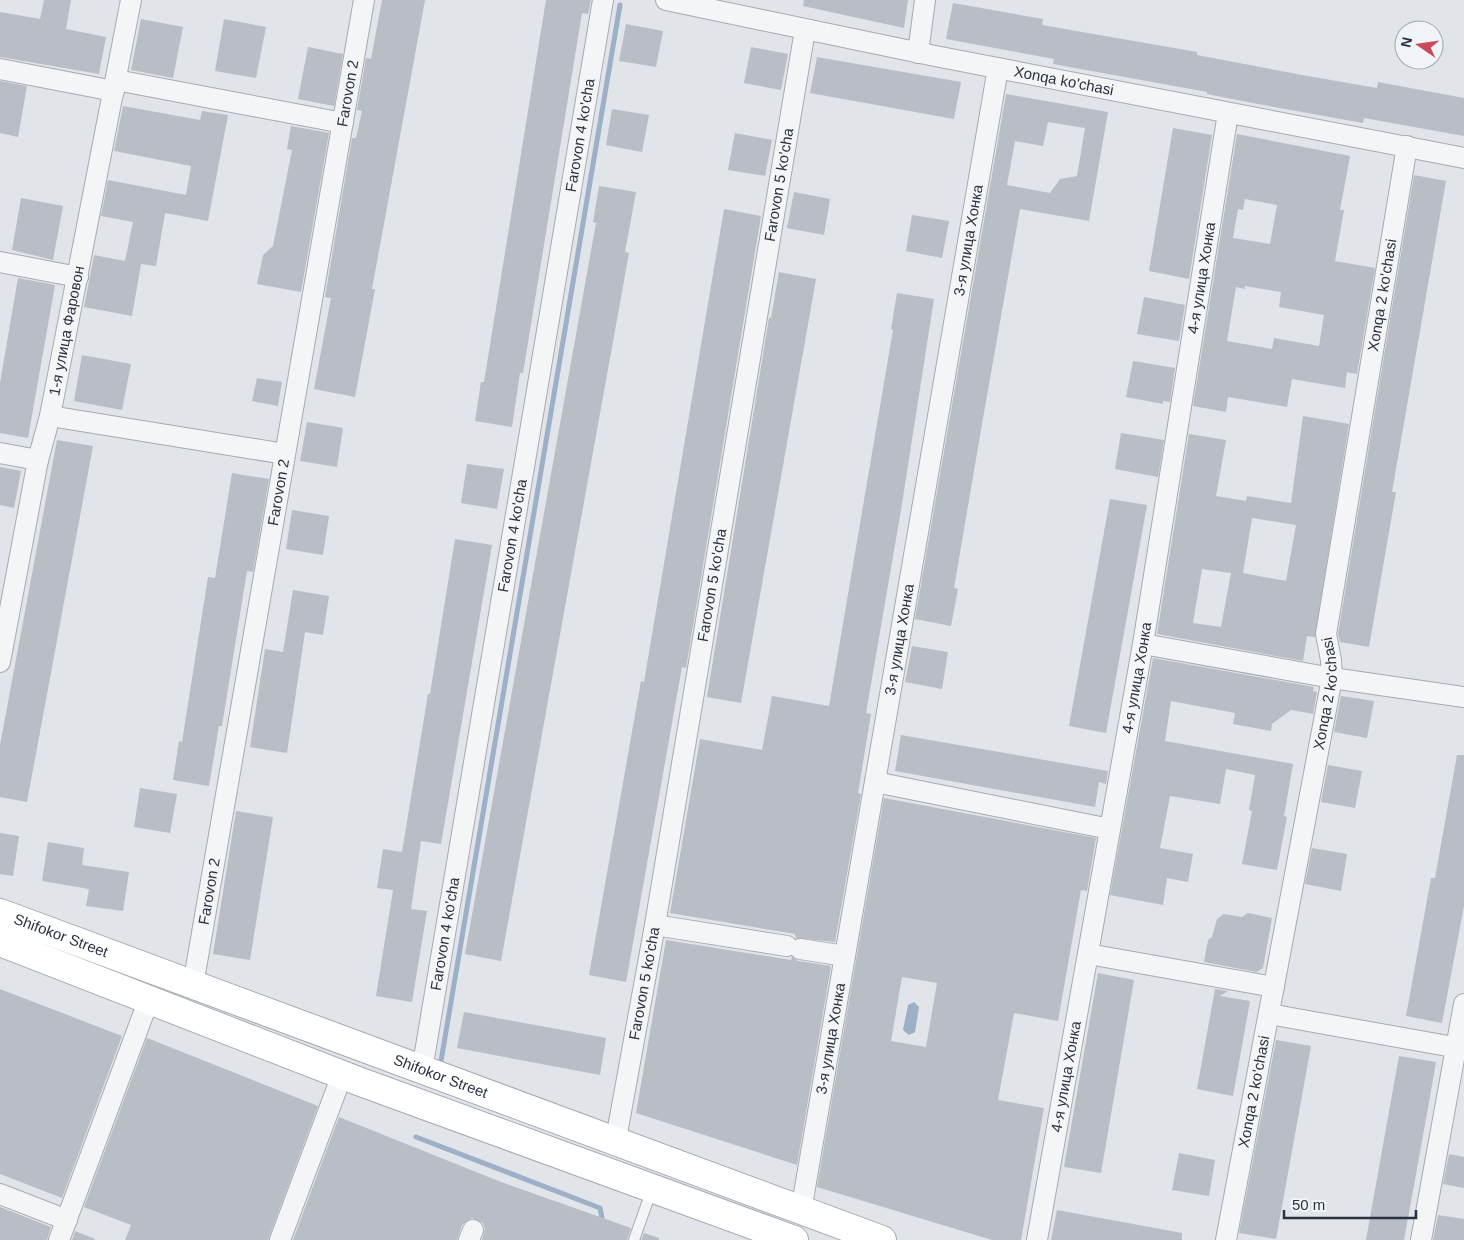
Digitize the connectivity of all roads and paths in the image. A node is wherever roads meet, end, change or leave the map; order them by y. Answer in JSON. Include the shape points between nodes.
{"nodes":[{"id":1,"x":131,"y":0,"type":"edge"},
{"id":2,"x":364,"y":0,"type":"edge"},
{"id":3,"x":603,"y":0,"type":"edge"},
{"id":4,"x":666,"y":0,"type":"edge"},
{"id":5,"x":925,"y":0,"type":"edge"},
{"id":6,"x":805,"y":30,"type":"junction"},
{"id":7,"x":918,"y":53,"type":"junction"},
{"id":8,"x":998,"y":68,"type":"junction"},
{"id":9,"x":0,"y":69,"type":"edge"},
{"id":10,"x":115,"y":85,"type":"junction"},
{"id":11,"x":1228,"y":112,"type":"junction"},
{"id":12,"x":343,"y":123,"type":"junction"},
{"id":13,"x":1407,"y":146,"type":"junction"},
{"id":14,"x":1464,"y":158,"type":"edge"},
{"id":15,"x":0,"y":262,"type":"edge"},
{"id":16,"x":78,"y":277,"type":"junction"},
{"id":17,"x":50,"y":416,"type":"junction"},
{"id":18,"x":0,"y":453,"type":"edge"},
{"id":19,"x":285,"y":454,"type":"junction"},
{"id":20,"x":38,"y":460,"type":"junction"},
{"id":21,"x":1143,"y":644,"type":"junction"},
{"id":22,"x":0,"y":662,"type":"edge"},
{"id":23,"x":1332,"y":678,"type":"junction"},
{"id":24,"x":1464,"y":697,"type":"edge"},
{"id":25,"x":875,"y":782,"type":"junction"},
{"id":26,"x":1110,"y":829,"type":"junction"},
{"id":27,"x":0,"y":913,"type":"edge"},
{"id":28,"x":655,"y":925,"type":"junction"},
{"id":29,"x":0,"y":942,"type":"edge"},
{"id":30,"x":1088,"y":954,"type":"junction"},
{"id":31,"x":845,"y":956,"type":"junction"},
{"id":32,"x":193,"y":985,"type":"junction"},
{"id":33,"x":1274,"y":987,"type":"junction"},
{"id":34,"x":149,"y":999,"type":"junction"},
{"id":35,"x":1464,"y":1004,"type":"edge"},
{"id":36,"x":1269,"y":1014,"type":"junction"},
{"id":37,"x":1460,"y":1048,"type":"edge"},
{"id":38,"x":370,"y":1051,"type":"junction"},
{"id":39,"x":422,"y":1070,"type":"junction"},
{"id":40,"x":350,"y":1078,"type":"junction"},
{"id":41,"x":616,"y":1139,"type":"junction"},
{"id":42,"x":653,"y":1188,"type":"junction"},
{"id":43,"x":0,"y":1194,"type":"edge"},
{"id":44,"x":801,"y":1211,"type":"junction"},
{"id":45,"x":67,"y":1220,"type":"junction"},
{"id":46,"x":59,"y":1240,"type":"edge"},
{"id":47,"x":280,"y":1240,"type":"edge"},
{"id":48,"x":634,"y":1240,"type":"edge"},
{"id":49,"x":794,"y":1240,"type":"edge"},
{"id":50,"x":882,"y":1240,"type":"edge"},
{"id":51,"x":1037,"y":1240,"type":"edge"},
{"id":52,"x":1226,"y":1240,"type":"edge"},
{"id":53,"x":1420,"y":1240,"type":"edge"}],
"edges":[{"from":1,"to":10,"type":"street","name":"1-я улица Фаровон"},
{"from":2,"to":12,"type":"street","name":"Farovon 2"},
{"from":3,"to":39,"type":"street","name":"Farovon 4 ko'cha"},
{"from":4,"to":6,"type":"street","name":"Xonqa ko'chasi"},
{"from":5,"to":7,"type":"street"},
{"from":6,"to":7,"type":"street","name":"Xonqa ko'chasi"},
{"from":6,"to":28,"type":"street","name":"Farovon 5 ko'cha"},
{"from":7,"to":8,"type":"street","name":"Xonqa ko'chasi"},
{"from":8,"to":11,"type":"street","name":"Xonqa ko'chasi"},
{"from":8,"to":25,"type":"street","name":"3-я улица Хонка"},
{"from":9,"to":10,"type":"street"},
{"from":10,"to":12,"type":"street"},
{"from":10,"to":16,"type":"street","name":"1-я улица Фаровон"},
{"from":11,"to":13,"type":"street","name":"Xonqa ko'chasi"},
{"from":11,"to":21,"type":"street","name":"4-я улица Хонка"},
{"from":12,"to":19,"type":"street","name":"Farovon 2"},
{"from":13,"to":14,"type":"street","name":"Xonqa ko'chasi"},
{"from":13,"to":23,"type":"street","name":"Xonqa 2 ko'chasi","via":[[1326,634]]},
{"from":15,"to":16,"type":"street"},
{"from":16,"to":17,"type":"street","name":"1-я улица Фаровон"},
{"from":17,"to":19,"type":"street"},
{"from":17,"to":20,"type":"street","name":"1-я улица Фаровон"},
{"from":18,"to":20,"type":"street"},
{"from":19,"to":32,"type":"street","name":"Farovon 2"},
{"from":20,"to":22,"type":"street","name":"1-я улица Фаровон"},
{"from":21,"to":23,"type":"street"},
{"from":21,"to":26,"type":"street","name":"4-я улица Хонка"},
{"from":23,"to":24,"type":"street"},
{"from":23,"to":33,"type":"street","name":"Xonqa 2 ko'chasi"},
{"from":25,"to":26,"type":"street"},
{"from":25,"to":31,"type":"street","name":"3-я улица Хонка"},
{"from":26,"to":30,"type":"street","name":"4-я улица Хонка"},
{"from":27,"to":32,"type":"main road","name":"Shifokor Street"},
{"from":28,"to":31,"type":"street"},
{"from":28,"to":41,"type":"street","name":"Farovon 5 ko'cha"},
{"from":29,"to":34,"type":"main road","name":"Shifokor Street"},
{"from":30,"to":33,"type":"street"},
{"from":30,"to":51,"type":"street","name":"4-я улица Хонка"},
{"from":31,"to":44,"type":"street","name":"3-я улица Хонка"},
{"from":32,"to":38,"type":"main road","name":"Shifokor Street"},
{"from":33,"to":36,"type":"street","name":"Xonqa 2 ko'chasi"},
{"from":34,"to":40,"type":"main road","name":"Shifokor Street"},
{"from":34,"to":45,"type":"street"},
{"from":35,"to":37,"type":"street"},
{"from":36,"to":37,"type":"street"},
{"from":36,"to":52,"type":"street","name":"Xonqa 2 ko'chasi"},
{"from":37,"to":53,"type":"street"},
{"from":38,"to":39,"type":"main road","name":"Shifokor Street"},
{"from":38,"to":40,"type":"main road"},
{"from":39,"to":41,"type":"main road","name":"Shifokor Street"},
{"from":40,"to":42,"type":"main road","name":"Shifokor Street"},
{"from":40,"to":47,"type":"street"},
{"from":41,"to":44,"type":"main road","name":"Shifokor Street"},
{"from":42,"to":48,"type":"lane"},
{"from":42,"to":49,"type":"main road","name":"Shifokor Street"},
{"from":43,"to":45,"type":"street"},
{"from":44,"to":50,"type":"main road","name":"Shifokor Street"},
{"from":45,"to":46,"type":"street"}]}
